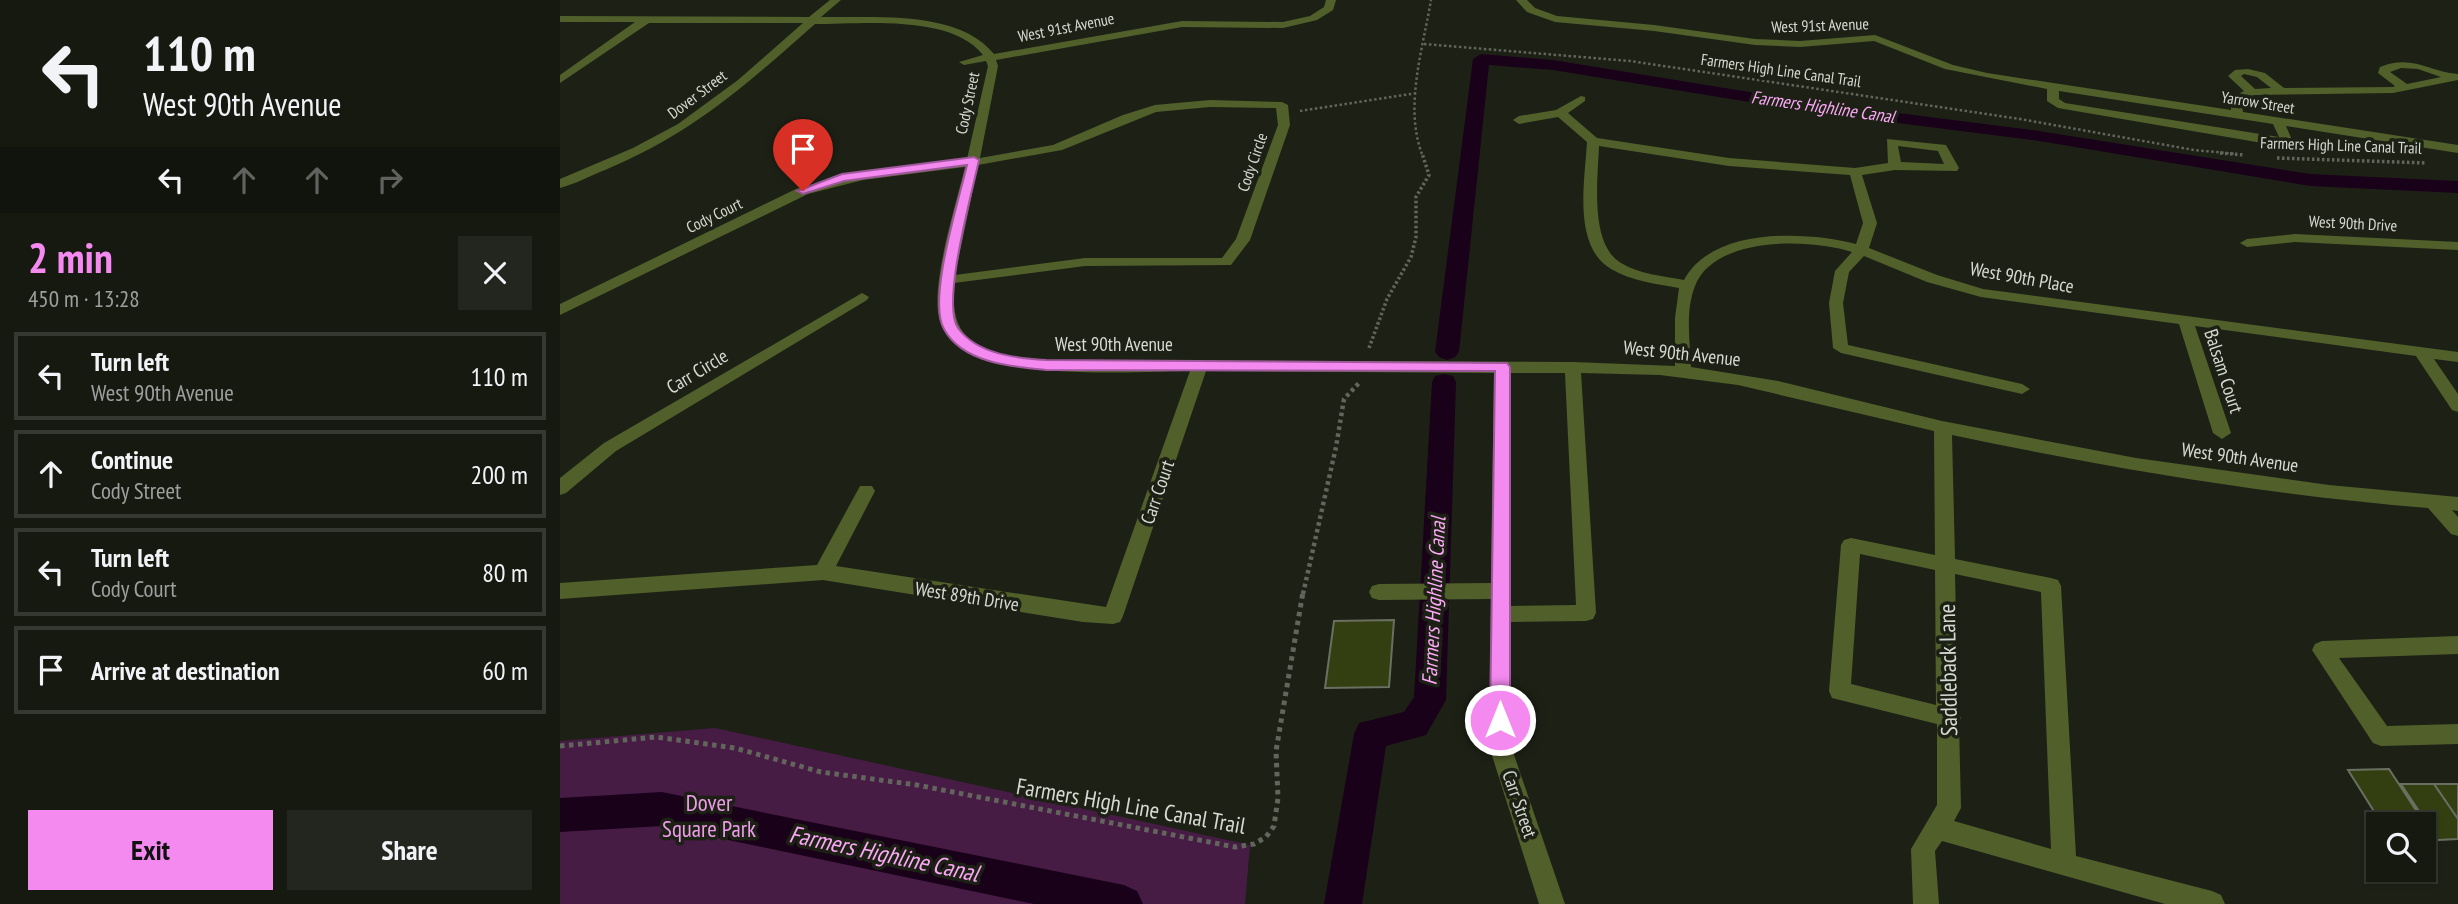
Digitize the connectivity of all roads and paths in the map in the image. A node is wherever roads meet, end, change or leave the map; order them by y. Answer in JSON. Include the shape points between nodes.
{"nodes":[{"id":1,"x":836,"y":0,"type":"edge"},
{"id":2,"x":1331,"y":0,"type":"edge"},
{"id":3,"x":1431,"y":0,"type":"edge"},
{"id":4,"x":1521,"y":0,"type":"edge"},
{"id":5,"x":560,"y":19,"type":"edge"},
{"id":6,"x":647,"y":19,"type":"junction"},
{"id":7,"x":811,"y":20,"type":"junction"},
{"id":8,"x":1424,"y":44,"type":"junction"},
{"id":9,"x":991,"y":57,"type":"junction"},
{"id":10,"x":964,"y":62,"type":"dead end"},
{"id":11,"x":2455,"y":77,"type":"edge"},
{"id":12,"x":560,"y":80,"type":"edge"},
{"id":13,"x":2053,"y":86,"type":"junction"},
{"id":14,"x":2404,"y":87,"type":"junction"},
{"id":15,"x":2252,"y":92,"type":"junction"},
{"id":16,"x":2282,"y":92,"type":"junction"},
{"id":17,"x":1417,"y":93,"type":"junction"},
{"id":18,"x":1581,"y":99,"type":"dead end"},
{"id":19,"x":1560,"y":113,"type":"junction"},
{"id":20,"x":1284,"y":114,"type":"junction"},
{"id":21,"x":2238,"y":115,"type":"junction"},
{"id":22,"x":1519,"y":120,"type":"dead end"},
{"id":23,"x":2278,"y":121,"type":"junction"},
{"id":24,"x":1593,"y":141,"type":"junction"},
{"id":25,"x":2458,"y":149,"type":"edge"},
{"id":26,"x":2248,"y":155,"type":"dead end"},
{"id":27,"x":2276,"y":158,"type":"dead end"},
{"id":28,"x":974,"y":160,"type":"junction"},
{"id":29,"x":2432,"y":163,"type":"dead end"},
{"id":30,"x":1895,"y":166,"type":"dead end"},
{"id":31,"x":1855,"y":172,"type":"junction"},
{"id":32,"x":560,"y":184,"type":"edge"},
{"id":33,"x":2247,"y":243,"type":"dead end"},
{"id":34,"x":2458,"y":246,"type":"edge"},
{"id":35,"x":1861,"y":251,"type":"junction"},
{"id":36,"x":947,"y":280,"type":"junction"},
{"id":37,"x":1687,"y":285,"type":"junction"},
{"id":38,"x":862,"y":296,"type":"dead end"},
{"id":39,"x":560,"y":310,"type":"edge"},
{"id":40,"x":2186,"y":322,"type":"junction"},
{"id":41,"x":2421,"y":352,"type":"junction"},
{"id":42,"x":1367,"y":354,"type":"dead end"},
{"id":43,"x":2458,"y":358,"type":"edge"},
{"id":44,"x":1200,"y":366,"type":"junction"},
{"id":45,"x":1502,"y":367,"type":"junction"},
{"id":46,"x":1573,"y":367,"type":"junction"},
{"id":47,"x":1682,"y":372,"type":"junction"},
{"id":48,"x":1363,"y":379,"type":"dead end"},
{"id":49,"x":2022,"y":389,"type":"dead end"},
{"id":50,"x":2458,"y":406,"type":"edge"},
{"id":51,"x":1943,"y":427,"type":"junction"},
{"id":52,"x":2222,"y":433,"type":"dead end"},
{"id":53,"x":560,"y":488,"type":"edge"},
{"id":54,"x":866,"y":491,"type":"dead end"},
{"id":55,"x":2433,"y":502,"type":"junction"},
{"id":56,"x":2458,"y":504,"type":"edge"},
{"id":57,"x":2458,"y":529,"type":"edge"},
{"id":58,"x":1945,"y":564,"type":"junction"},
{"id":59,"x":822,"y":572,"type":"junction"},
{"id":60,"x":560,"y":591,"type":"edge"},
{"id":61,"x":1499,"y":591,"type":"junction"},
{"id":62,"x":1379,"y":592,"type":"dead end"},
{"id":63,"x":1499,"y":614,"type":"junction"},
{"id":64,"x":1112,"y":617,"type":"joint"},
{"id":65,"x":2458,"y":645,"type":"edge"},
{"id":66,"x":1950,"y":718,"type":"junction"},
{"id":67,"x":2458,"y":734,"type":"edge"},
{"id":68,"x":560,"y":746,"type":"edge"},
{"id":69,"x":1937,"y":828,"type":"junction"},
{"id":70,"x":2064,"y":865,"type":"junction"},
{"id":71,"x":1552,"y":904,"type":"edge"},
{"id":72,"x":1926,"y":904,"type":"edge"},
{"id":73,"x":2212,"y":904,"type":"edge"}],
"edges":[{"from":1,"to":7,"type":"street","name":"Dover Street"},
{"from":2,"to":9,"type":"street","name":"West 91st Avenue","via":[[1329,8],[1313,18],[1283,25],[1182,23]]},
{"from":3,"to":8,"type":"path"},
{"from":4,"to":13,"type":"street","name":"West 91st Avenue","via":[[1540,15],[1566,20],[1774,43],[1875,38],[1949,67]]},
{"from":5,"to":6,"type":"street"},
{"from":6,"to":7,"type":"street"},
{"from":6,"to":12,"type":"street"},
{"from":7,"to":9,"type":"street","via":[[931,24],[975,41]]},
{"from":7,"to":32,"type":"street","name":"Dover Street","via":[[682,127]]},
{"from":8,"to":17,"type":"path"},
{"from":8,"to":26,"type":"path","name":"Farmers High Line Canal Trail","via":[[1630,61]]},
{"from":9,"to":10,"type":"street","name":"West 91st Avenue"},
{"from":9,"to":28,"type":"street","name":"Cody Street"},
{"from":11,"to":14,"type":"street"},
{"from":11,"to":14,"type":"street","via":[[2417,66],[2384,69]]},
{"from":13,"to":21,"type":"street","name":"Yarrow Street"},
{"from":13,"to":23,"type":"street","via":[[2053,101],[2062,106],[2286,140]]},
{"from":14,"to":16,"type":"street"},
{"from":15,"to":16,"type":"street"},
{"from":15,"to":16,"type":"street","via":[[2234,76],[2243,72],[2261,75]]},
{"from":15,"to":21,"type":"street","via":[[2235,100]]},
{"from":17,"to":20,"type":"path"},
{"from":17,"to":42,"type":"path","via":[[1417,137],[1429,175],[1416,197],[1411,257],[1387,299]]},
{"from":18,"to":19,"type":"street"},
{"from":19,"to":22,"type":"street"},
{"from":19,"to":24,"type":"street"},
{"from":20,"to":28,"type":"street","name":"Cody Circle","via":[[1282,104],[1182,106],[1140,112],[1046,151]]},
{"from":20,"to":36,"type":"street","name":"Cody Circle","via":[[1243,240],[1226,262],[1085,262]]},
{"from":21,"to":23,"type":"street","name":"Yarrow Street"},
{"from":23,"to":25,"type":"street","name":"Yarrow Street"},
{"from":24,"to":31,"type":"street","via":[[1729,162]]},
{"from":24,"to":37,"type":"street","via":[[1592,223],[1599,250],[1610,264],[1629,272]]},
{"from":27,"to":29,"type":"path","name":"Farmers High Line Canal Trail"},
{"from":28,"to":36,"type":"street","name":"Cody Street"},
{"from":28,"to":39,"type":"street","name":"Cody Court","via":[[842,178],[803,191]]},
{"from":30,"to":31,"type":"street"},
{"from":31,"to":35,"type":"street","via":[[1870,223]]},
{"from":33,"to":34,"type":"street","name":"West 90th Drive","via":[[2295,238]]},
{"from":35,"to":37,"type":"street","name":"West 90th Place","via":[[1817,241],[1727,248],[1712,256]]},
{"from":35,"to":40,"type":"street","name":"West 90th Place","via":[[1981,293]]},
{"from":35,"to":49,"type":"street","via":[[1842,271],[1836,303],[1840,348]]},
{"from":36,"to":44,"type":"street","name":"West 90th Avenue","via":[[945,310],[950,328],[964,343],[987,355],[1046,365]]},
{"from":37,"to":47,"type":"street"},
{"from":38,"to":53,"type":"street","name":"Carr Circle","via":[[610,447]]},
{"from":40,"to":41,"type":"street","name":"West 90th Place"},
{"from":40,"to":52,"type":"street","name":"Balsam Court"},
{"from":41,"to":43,"type":"street","name":"West 90th Place"},
{"from":41,"to":50,"type":"street"},
{"from":44,"to":45,"type":"street","name":"West 90th Avenue"},
{"from":44,"to":64,"type":"street","name":"Carr Court"},
{"from":45,"to":46,"type":"street","name":"West 90th Avenue"},
{"from":45,"to":61,"type":"street","name":"Carr Street"},
{"from":46,"to":47,"type":"street","name":"West 90th Avenue"},
{"from":46,"to":63,"type":"street","via":[[1586,613]]},
{"from":47,"to":51,"type":"street","name":"West 90th Avenue","via":[[1755,382]]},
{"from":48,"to":68,"type":"path","name":"Farmers High Line Canal Trail","via":[[1343,399],[1307,568],[1276,751],[1276,825],[1254,846],[1235,847],[917,785],[821,772],[735,748],[656,737]]},
{"from":51,"to":55,"type":"street","name":"West 90th Avenue","via":[[2150,466]]},
{"from":51,"to":58,"type":"street","name":"Saddleback Lane"},
{"from":54,"to":59,"type":"street"},
{"from":55,"to":56,"type":"street","name":"West 90th Avenue"},
{"from":55,"to":57,"type":"street"},
{"from":58,"to":66,"type":"street","name":"Saddleback Lane"},
{"from":58,"to":66,"type":"street","via":[[1851,545],[1840,691]]},
{"from":58,"to":70,"type":"street","via":[[2051,586]]},
{"from":59,"to":60,"type":"street","name":"West 89th Drive"},
{"from":59,"to":64,"type":"street","name":"West 89th Drive"},
{"from":61,"to":62,"type":"street"},
{"from":61,"to":63,"type":"street","name":"Carr Street"},
{"from":63,"to":71,"type":"street","name":"Carr Street","via":[[1500,746]]},
{"from":65,"to":67,"type":"street","via":[[2322,650],[2381,736]]},
{"from":66,"to":69,"type":"street","name":"Saddleback Lane","via":[[1949,808]]},
{"from":69,"to":70,"type":"street"},
{"from":69,"to":72,"type":"street","name":"Saddleback Lane","via":[[1923,849]]},
{"from":70,"to":73,"type":"street"}]}
